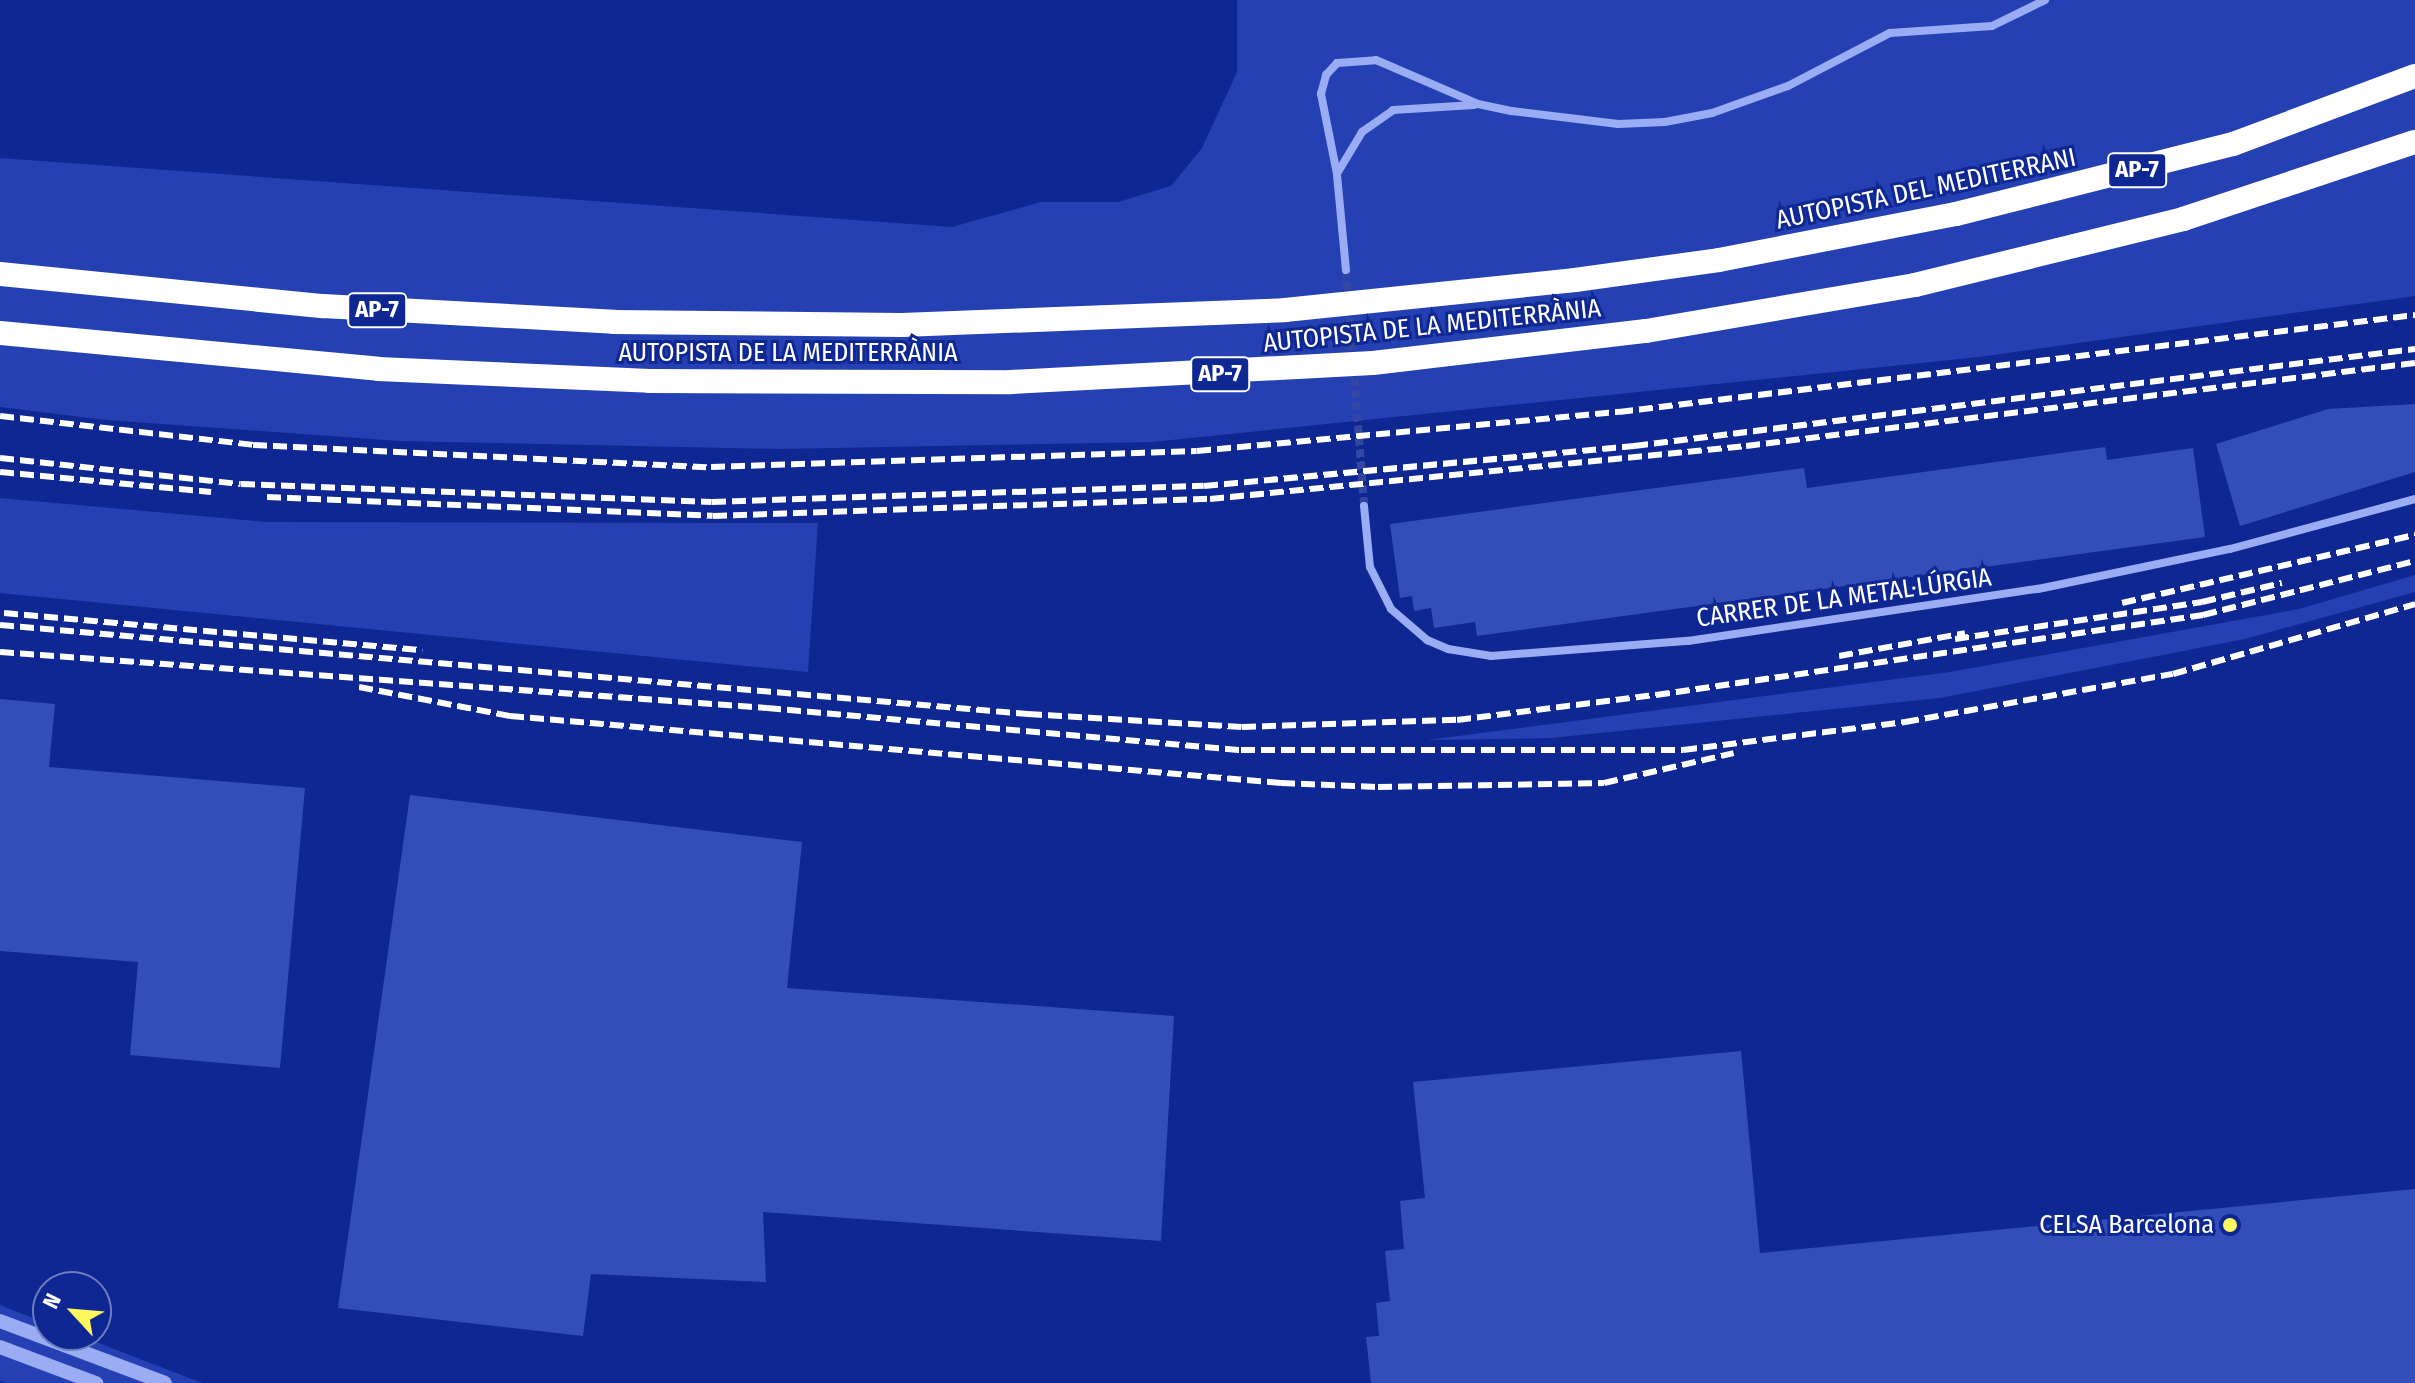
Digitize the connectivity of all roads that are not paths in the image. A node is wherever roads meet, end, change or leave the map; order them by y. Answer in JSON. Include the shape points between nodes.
{"nodes":[{"id":1,"x":2045,"y":0,"type":"edge"},
{"id":2,"x":2415,"y":76,"type":"edge"},
{"id":3,"x":1478,"y":104,"type":"junction"},
{"id":4,"x":2415,"y":142,"type":"edge"},
{"id":5,"x":1337,"y":174,"type":"junction"},
{"id":6,"x":1719,"y":260,"type":"joint"},
{"id":7,"x":1346,"y":270,"type":"tunnel mouth"},
{"id":8,"x":0,"y":274,"type":"edge"},
{"id":9,"x":0,"y":333,"type":"edge"},
{"id":10,"x":2415,"y":499,"type":"edge"},
{"id":11,"x":1364,"y":506,"type":"tunnel mouth"},
{"id":12,"x":0,"y":1321,"type":"edge"},
{"id":13,"x":0,"y":1347,"type":"edge"},
{"id":14,"x":96,"y":1383,"type":"edge"},
{"id":15,"x":165,"y":1383,"type":"edge"}],
"edges":[{"from":1,"to":3,"type":"street","via":[[1992,26],[1890,33],[1788,86],[1712,113],[1618,124]]},
{"from":2,"to":6,"type":"highway","name":"AUTOPISTA DEL MEDITERRANI","number":"AP-7","via":[[2233,144],[2094,182]]},
{"from":3,"to":5,"type":"street","via":[[1393,110],[1362,132]]},
{"from":3,"to":5,"type":"street","via":[[1376,60],[1337,63],[1326,75],[1321,94]]},
{"from":4,"to":9,"type":"highway","name":"AUTOPISTA DE LA MEDITERRÀNIA","number":"AP-7","via":[[2183,219],[1915,285],[1646,331],[1358,364],[1011,382],[665,381],[378,369]]},
{"from":5,"to":7,"type":"street"},
{"from":6,"to":8,"type":"highway","name":"AUTOPISTA DE LA MEDITERRÀNIA","number":"AP-7","via":[[1285,310],[902,325],[466,316]]},
{"from":10,"to":11,"type":"street","name":"CARRER DE LA METAL·LÚRGIA","via":[[2230,549],[2038,589],[1688,641],[1491,656],[1427,640],[1391,609],[1370,567]]},
{"from":12,"to":15,"type":"street"},
{"from":13,"to":14,"type":"street"}]}
